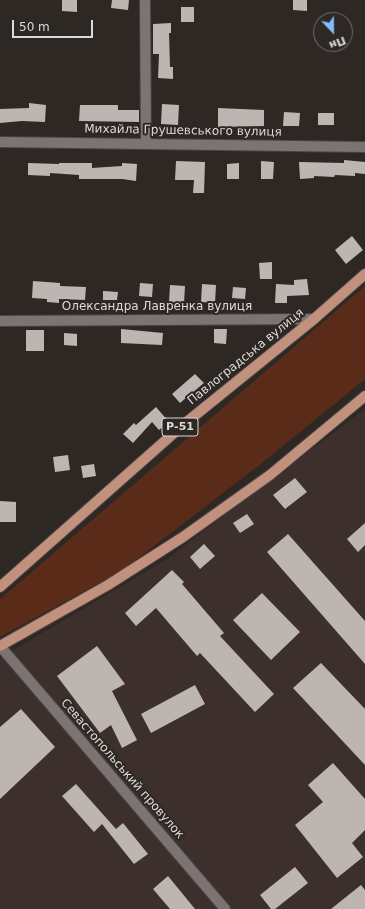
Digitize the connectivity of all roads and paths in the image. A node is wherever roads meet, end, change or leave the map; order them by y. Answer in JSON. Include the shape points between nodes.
{"nodes":[{"id":1,"x":145,"y":0,"type":"edge"},
{"id":2,"x":0,"y":142,"type":"edge"},
{"id":3,"x":146,"y":144,"type":"junction"},
{"id":4,"x":365,"y":146,"type":"edge"},
{"id":5,"x":365,"y":274,"type":"edge"},
{"id":6,"x":314,"y":319,"type":"junction"},
{"id":7,"x":0,"y":321,"type":"edge"},
{"id":8,"x":365,"y":396,"type":"edge"},
{"id":9,"x":0,"y":587,"type":"edge"},
{"id":10,"x":0,"y":646,"type":"edge"},
{"id":11,"x":225,"y":909,"type":"edge"}],
"edges":[{"from":1,"to":3,"type":"street"},
{"from":2,"to":3,"type":"street","name":"Михайла Грушевського вулиця"},
{"from":3,"to":4,"type":"street","name":"Михайла Грушевського вулиця"},
{"from":5,"to":6,"type":"main road","name":"Павлоградська вулиця","number":"Р-51"},
{"from":6,"to":7,"type":"street","name":"Олександра Лавренка вулиця"},
{"from":6,"to":9,"type":"main road","name":"Павлоградська вулиця","number":"Р-51","via":[[182,425]]},
{"from":8,"to":10,"type":"main road","via":[[270,475],[183,537],[108,585]]},
{"from":10,"to":11,"type":"street","name":"Севастопольський провулок"}]}
